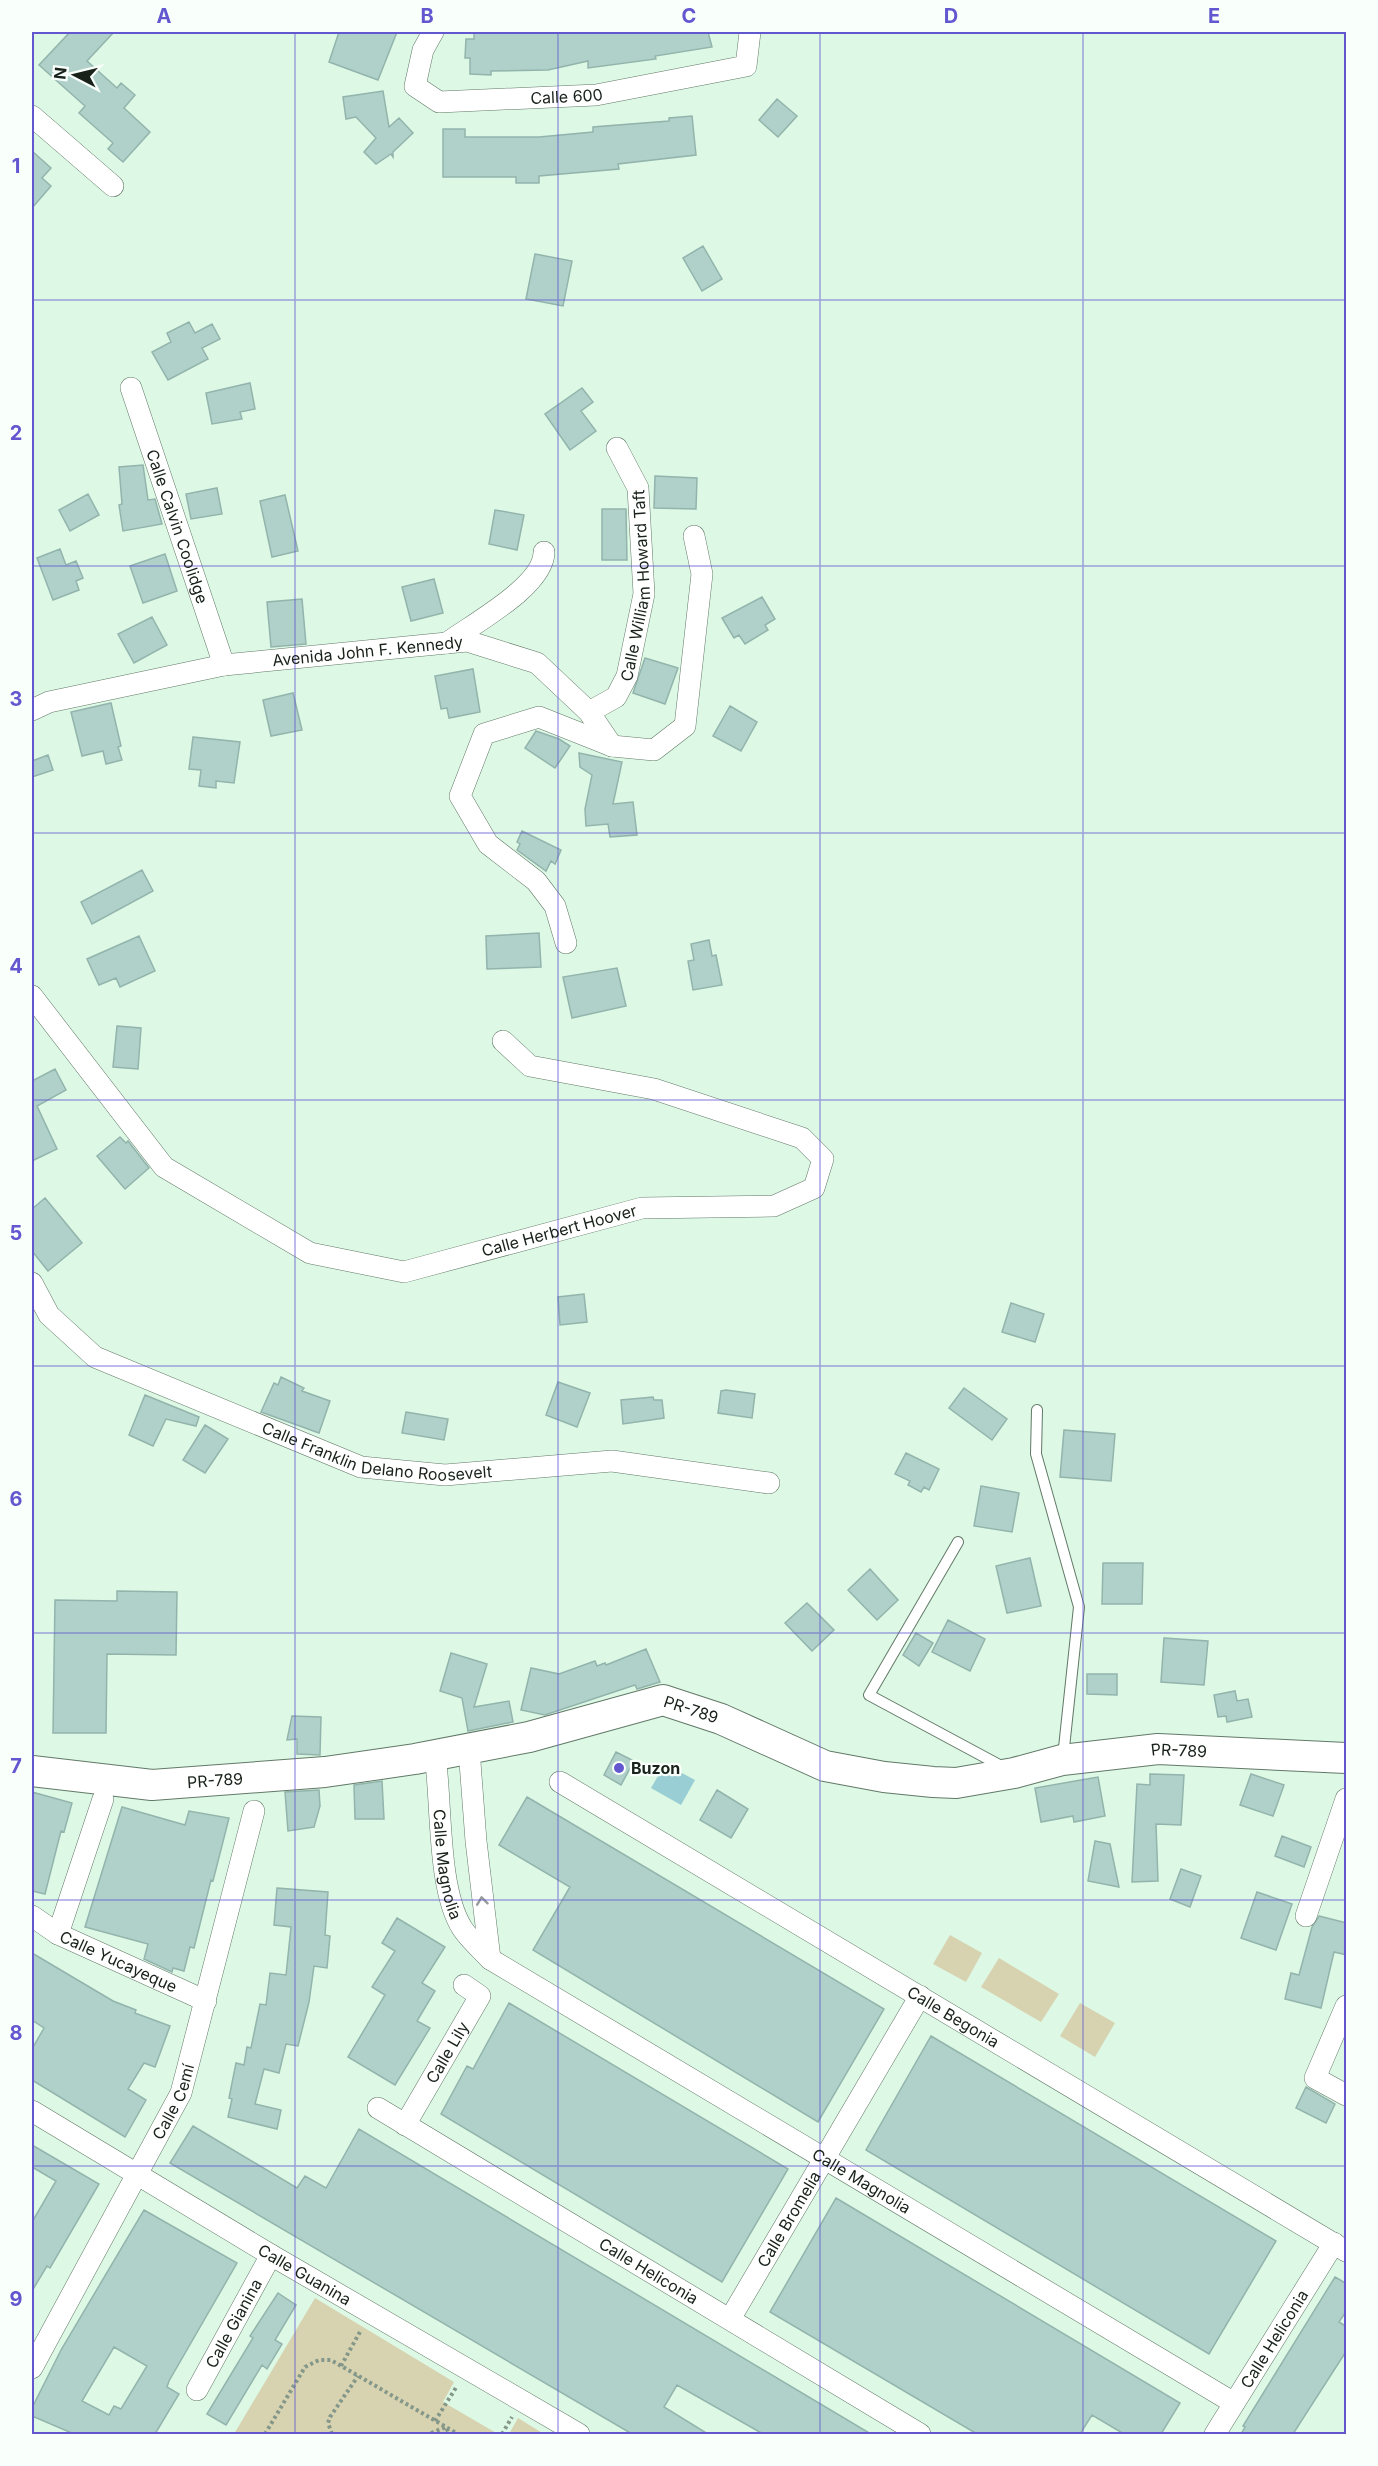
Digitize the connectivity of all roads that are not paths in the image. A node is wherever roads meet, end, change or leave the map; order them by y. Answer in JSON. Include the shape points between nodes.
{"nodes":[{"id":1,"x":433,"y":32,"type":"edge"},
{"id":2,"x":750,"y":32,"type":"edge"},
{"id":3,"x":32,"y":116,"type":"edge"},
{"id":4,"x":113,"y":186,"type":"dead end"},
{"id":5,"x":131,"y":388,"type":"dead end"},
{"id":6,"x":617,"y":448,"type":"dead end"},
{"id":7,"x":694,"y":536,"type":"dead end"},
{"id":8,"x":544,"y":552,"type":"dead end"},
{"id":9,"x":447,"y":643,"type":"junction"},
{"id":10,"x":224,"y":665,"type":"junction"},
{"id":11,"x":32,"y":710,"type":"edge"},
{"id":12,"x":589,"y":712,"type":"junction"},
{"id":13,"x":612,"y":746,"type":"junction"},
{"id":14,"x":566,"y":943,"type":"dead end"},
{"id":15,"x":32,"y":996,"type":"edge"},
{"id":16,"x":503,"y":1041,"type":"dead end"},
{"id":17,"x":32,"y":1283,"type":"edge"},
{"id":18,"x":1037,"y":1410,"type":"dead end"},
{"id":19,"x":769,"y":1483,"type":"dead end"},
{"id":20,"x":958,"y":1542,"type":"dead end"},
{"id":21,"x":470,"y":1749,"type":"junction"},
{"id":22,"x":435,"y":1755,"type":"junction"},
{"id":23,"x":1347,"y":1758,"type":"edge"},
{"id":24,"x":1062,"y":1760,"type":"junction"},
{"id":25,"x":32,"y":1771,"type":"edge"},
{"id":26,"x":1014,"y":1773,"type":"junction"},
{"id":27,"x":560,"y":1782,"type":"dead end"},
{"id":28,"x":103,"y":1799,"type":"dead end"},
{"id":29,"x":1347,"y":1799,"type":"edge"},
{"id":30,"x":254,"y":1811,"type":"dead end"},
{"id":31,"x":32,"y":1916,"type":"edge"},
{"id":32,"x":1306,"y":1916,"type":"dead end"},
{"id":33,"x":58,"y":1934,"type":"junction"},
{"id":34,"x":490,"y":1959,"type":"junction"},
{"id":35,"x":464,"y":1985,"type":"dead end"},
{"id":36,"x":920,"y":1996,"type":"junction"},
{"id":37,"x":206,"y":2001,"type":"junction"},
{"id":38,"x":1347,"y":2006,"type":"edge"},
{"id":39,"x":1347,"y":2095,"type":"edge"},
{"id":40,"x":378,"y":2108,"type":"dead end"},
{"id":41,"x":32,"y":2111,"type":"edge"},
{"id":42,"x":405,"y":2125,"type":"junction"},
{"id":43,"x":826,"y":2157,"type":"junction"},
{"id":44,"x":137,"y":2173,"type":"junction"},
{"id":45,"x":1340,"y":2247,"type":"edge"},
{"id":46,"x":271,"y":2255,"type":"junction"},
{"id":47,"x":730,"y":2319,"type":"junction"},
{"id":48,"x":32,"y":2368,"type":"edge"},
{"id":49,"x":197,"y":2390,"type":"dead end"},
{"id":50,"x":1234,"y":2403,"type":"junction"},
{"id":51,"x":579,"y":2434,"type":"edge"},
{"id":52,"x":920,"y":2434,"type":"edge"},
{"id":53,"x":1215,"y":2434,"type":"edge"}],
"edges":[{"from":1,"to":2,"type":"street","name":"Calle 600","via":[[423,50],[415,86],[439,102],[596,95],[746,66]]},
{"from":3,"to":4,"type":"street"},
{"from":5,"to":10,"type":"street","name":"Calle Calvin Coolidge"},
{"from":6,"to":12,"type":"street","name":"Calle William Howard Taft","via":[[638,488],[644,594],[627,676],[616,697]]},
{"from":7,"to":13,"type":"street","via":[[702,574],[685,726],[654,750]]},
{"from":8,"to":9,"type":"street","via":[[544,564],[528,585]]},
{"from":9,"to":10,"type":"street","name":"Avenida John F. Kennedy"},
{"from":9,"to":12,"type":"street","name":"Avenida John F. Kennedy","via":[[467,641],[537,663]]},
{"from":10,"to":11,"type":"street","name":"Avenida John F. Kennedy","via":[[49,702]]},
{"from":12,"to":13,"type":"street","name":"Avenida John F. Kennedy"},
{"from":13,"to":14,"type":"street","via":[[539,717],[484,734],[460,796],[488,844],[536,881],[555,906]]},
{"from":15,"to":16,"type":"street","name":"Calle Herbert Hoover","via":[[164,1167],[310,1252],[404,1272],[642,1208],[774,1206],[814,1188],[823,1159],[802,1138],[654,1089],[530,1066]]},
{"from":17,"to":19,"type":"street","name":"Calle Franklin Delano Roosevelt","via":[[49,1314],[96,1357],[361,1467],[445,1475],[612,1461]]},
{"from":18,"to":24,"type":"lane","via":[[1036,1454],[1079,1607]]},
{"from":20,"to":26,"type":"lane","via":[[869,1695]]},
{"from":21,"to":22,"type":"street","name":"PR-789","number":"PR-789"},
{"from":21,"to":26,"type":"street","name":"PR-789","number":"PR-789","via":[[663,1700],[721,1719],[825,1766],[956,1784]]},
{"from":34,"to":21,"type":"street","name":"Calle Magnolia","one_way":true},
{"from":22,"to":25,"type":"street","name":"PR-789","number":"PR-789","via":[[325,1772],[152,1785]]},
{"from":22,"to":34,"type":"street","name":"Calle Magnolia","via":[[453,1903],[462,1927]]},
{"from":23,"to":24,"type":"street","name":"PR-789","number":"PR-789","via":[[1158,1749]]},
{"from":24,"to":26,"type":"street","name":"PR-789","number":"PR-789"},
{"from":27,"to":36,"type":"street","name":"Calle Begonia"},
{"from":28,"to":33,"type":"street"},
{"from":29,"to":32,"type":"street"},
{"from":30,"to":37,"type":"street","name":"Calle Cemí"},
{"from":31,"to":33,"type":"street","name":"Calle Yucayeque"},
{"from":33,"to":37,"type":"street","name":"Calle Yucayeque"},
{"from":34,"to":43,"type":"street","name":"Calle Magnolia"},
{"from":35,"to":42,"type":"street","name":"Calle Lily","via":[[480,1996]]},
{"from":36,"to":43,"type":"street","name":"Calle Bromelia"},
{"from":36,"to":45,"type":"street","name":"Calle Begonia"},
{"from":37,"to":44,"type":"street","name":"Calle Cemí","via":[[181,2093]]},
{"from":38,"to":39,"type":"street","via":[[1315,2078]]},
{"from":40,"to":42,"type":"street","name":"Calle Heliconia"},
{"from":41,"to":44,"type":"street","name":"Calle Guanina"},
{"from":42,"to":47,"type":"street","name":"Calle Heliconia"},
{"from":43,"to":47,"type":"street","name":"Calle Bromelia"},
{"from":43,"to":50,"type":"street","name":"Calle Magnolia"},
{"from":44,"to":46,"type":"street","name":"Calle Guanina"},
{"from":44,"to":48,"type":"street","name":"Calle Cemí"},
{"from":45,"to":50,"type":"street","name":"Calle Heliconia"},
{"from":46,"to":49,"type":"street","name":"Calle Gianina"},
{"from":46,"to":51,"type":"street","name":"Calle Guanina"},
{"from":47,"to":52,"type":"street","name":"Calle Heliconia"},
{"from":50,"to":53,"type":"street","name":"Calle Heliconia"}]}
